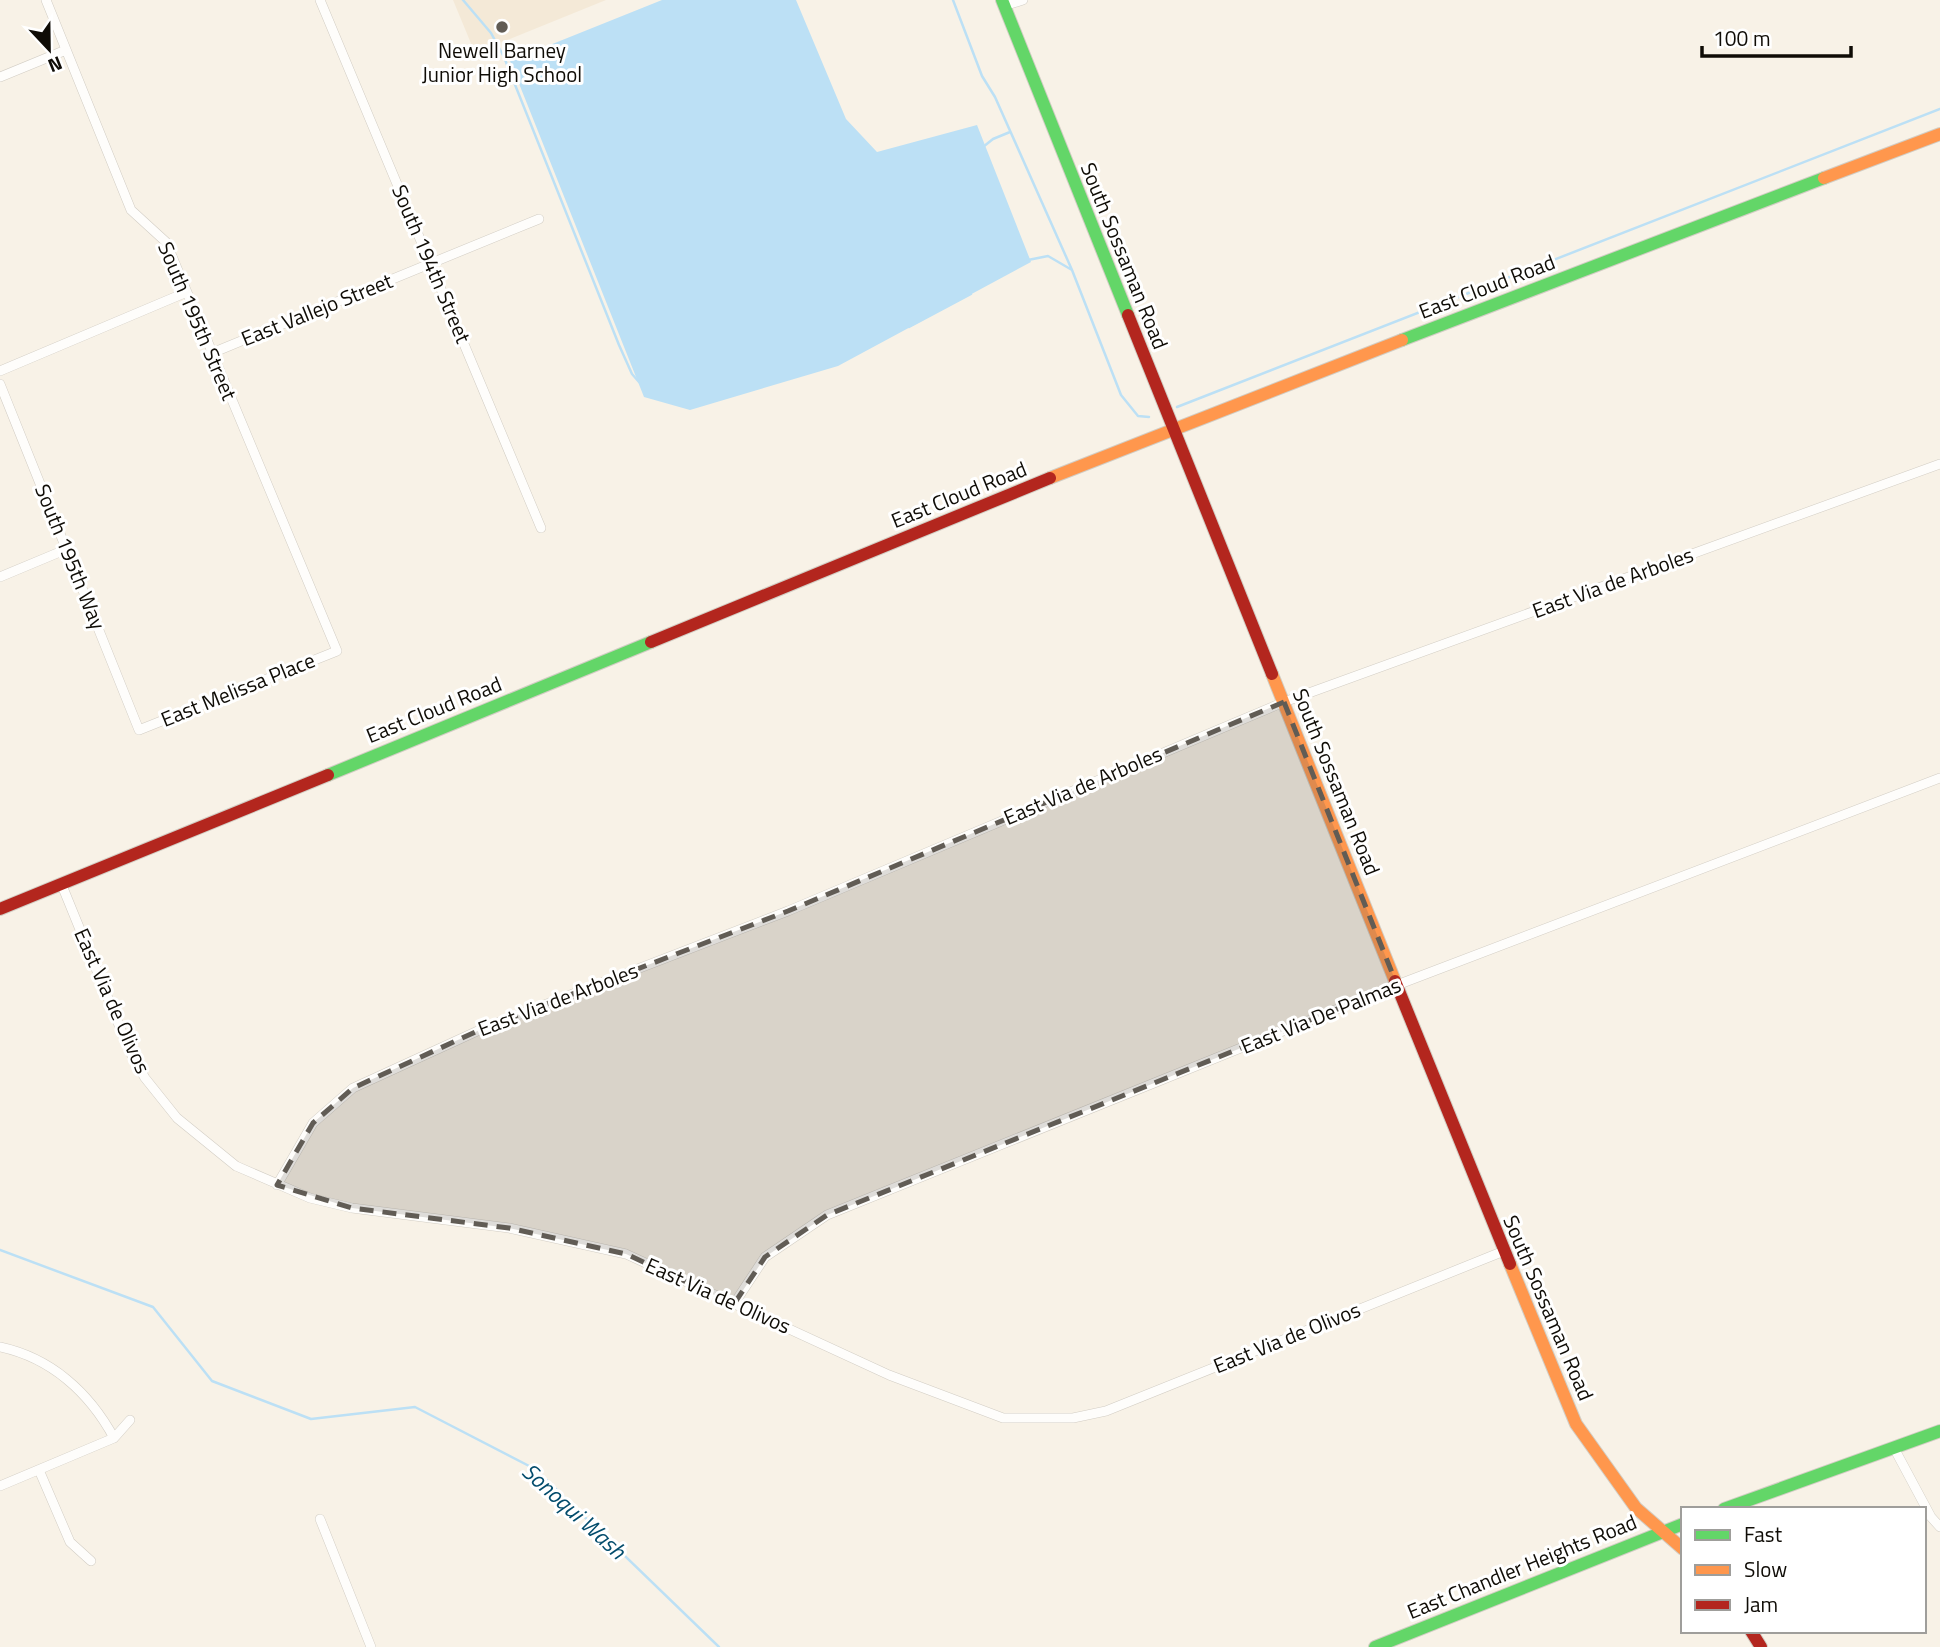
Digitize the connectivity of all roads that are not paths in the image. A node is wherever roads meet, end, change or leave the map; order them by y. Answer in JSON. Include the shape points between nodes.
{"nodes":[{"id":1,"x":47,"y":0,"type":"edge"},
{"id":2,"x":320,"y":0,"type":"edge"},
{"id":3,"x":1023,"y":0,"type":"edge"},
{"id":4,"x":1005,"y":2,"type":"edge"},
{"id":5,"x":66,"y":50,"type":"junction"},
{"id":6,"x":0,"y":77,"type":"edge"},
{"id":7,"x":1940,"y":134,"type":"edge"},
{"id":8,"x":539,"y":219,"type":"dead end"},
{"id":9,"x":431,"y":263,"type":"junction"},
{"id":10,"x":187,"y":292,"type":"junction"},
{"id":11,"x":212,"y":353,"type":"junction"},
{"id":12,"x":0,"y":370,"type":"edge"},
{"id":13,"x":0,"y":384,"type":"edge"},
{"id":14,"x":1173,"y":428,"type":"junction"},
{"id":15,"x":1940,"y":464,"type":"edge"},
{"id":16,"x":541,"y":528,"type":"dead end"},
{"id":17,"x":67,"y":549,"type":"junction"},
{"id":18,"x":0,"y":576,"type":"edge"},
{"id":19,"x":337,"y":651,"type":"joint"},
{"id":20,"x":1284,"y":702,"type":"junction"},
{"id":21,"x":139,"y":730,"type":"joint"},
{"id":22,"x":1940,"y":778,"type":"edge"},
{"id":23,"x":61,"y":883,"type":"junction"},
{"id":24,"x":0,"y":909,"type":"edge"},
{"id":25,"x":1397,"y":985,"type":"junction"},
{"id":26,"x":277,"y":1185,"type":"junction"},
{"id":27,"x":1504,"y":1251,"type":"junction"},
{"id":28,"x":734,"y":1304,"type":"junction"},
{"id":29,"x":0,"y":1347,"type":"edge"},
{"id":30,"x":130,"y":1420,"type":"dead end"},
{"id":31,"x":1940,"y":1432,"type":"edge"},
{"id":32,"x":114,"y":1438,"type":"junction"},
{"id":33,"x":1894,"y":1448,"type":"junction"},
{"id":34,"x":40,"y":1470,"type":"junction"},
{"id":35,"x":0,"y":1486,"type":"edge"},
{"id":36,"x":1730,"y":1507,"type":"edge"},
{"id":37,"x":1926,"y":1507,"type":"edge"},
{"id":38,"x":1926,"y":1508,"type":"edge"},
{"id":39,"x":320,"y":1519,"type":"dead end"},
{"id":40,"x":1681,"y":1525,"type":"edge"},
{"id":41,"x":1940,"y":1527,"type":"edge"},
{"id":42,"x":1663,"y":1531,"type":"junction"},
{"id":43,"x":1681,"y":1547,"type":"edge"},
{"id":44,"x":91,"y":1561,"type":"dead end"},
{"id":45,"x":371,"y":1647,"type":"edge"},
{"id":46,"x":1375,"y":1647,"type":"edge"}],
"edges":[{"from":1,"to":5,"type":"street","name":"South 195th Street"},
{"from":2,"to":9,"type":"street","name":"South 194th Street"},
{"from":3,"to":4,"type":"street"},
{"from":4,"to":14,"type":"main road","name":"South Sossaman Road"},
{"from":5,"to":6,"type":"street"},
{"from":5,"to":10,"type":"street","name":"South 195th Street","via":[[131,211],[166,242]]},
{"from":7,"to":14,"type":"main road","name":"East Cloud Road"},
{"from":8,"to":9,"type":"street","name":"East Vallejo Street"},
{"from":9,"to":11,"type":"street","name":"East Vallejo Street"},
{"from":9,"to":16,"type":"street","name":"South 194th Street"},
{"from":10,"to":11,"type":"street","name":"South 195th Street"},
{"from":10,"to":12,"type":"street"},
{"from":11,"to":19,"type":"street","name":"South 195th Street"},
{"from":13,"to":17,"type":"street","name":"South 195th Way"},
{"from":14,"to":20,"type":"main road","name":"South Sossaman Road"},
{"from":14,"to":23,"type":"main road","name":"East Cloud Road"},
{"from":15,"to":20,"type":"street","name":"East Via de Arboles"},
{"from":17,"to":18,"type":"street"},
{"from":17,"to":21,"type":"street","name":"South 195th Way"},
{"from":19,"to":21,"type":"street","name":"East Melissa Place"},
{"from":20,"to":25,"type":"main road","name":"South Sossaman Road"},
{"from":20,"to":26,"type":"street","name":"East Via de Arboles","via":[[788,911],[484,1028],[353,1088],[313,1123]]},
{"from":22,"to":25,"type":"street","name":"East Via De Palmas"},
{"from":23,"to":24,"type":"main road","name":"East Cloud Road"},
{"from":23,"to":26,"type":"street","name":"East Via de Olivos","via":[[145,1078],[177,1118],[204,1142],[236,1166]]},
{"from":25,"to":27,"type":"main road","name":"South Sossaman Road"},
{"from":25,"to":28,"type":"street","name":"East Via De Palmas","via":[[827,1215],[765,1257]]},
{"from":26,"to":28,"type":"street","name":"East Via de Olivos","via":[[352,1208],[509,1228],[626,1254]]},
{"from":27,"to":28,"type":"street","name":"East Via de Olivos","via":[[1106,1411],[1073,1418],[1003,1418],[889,1375]]},
{"from":27,"to":42,"type":"main road","name":"South Sossaman Road","via":[[1582,1435],[1636,1508]]},
{"from":29,"to":32,"type":"street","via":[[52,1368],[91,1402]]},
{"from":30,"to":32,"type":"street"},
{"from":31,"to":33,"type":"main road"},
{"from":32,"to":34,"type":"street"},
{"from":33,"to":36,"type":"main road"},
{"from":33,"to":37,"type":"street"},
{"from":34,"to":35,"type":"street"},
{"from":34,"to":44,"type":"street","via":[[70,1542]]},
{"from":38,"to":41,"type":"street"},
{"from":39,"to":45,"type":"street"},
{"from":40,"to":42,"type":"main road","name":"East Chandler Heights Road"},
{"from":42,"to":43,"type":"main road","name":"South Sossaman Road"},
{"from":42,"to":46,"type":"main road","name":"East Chandler Heights Road"}]}
